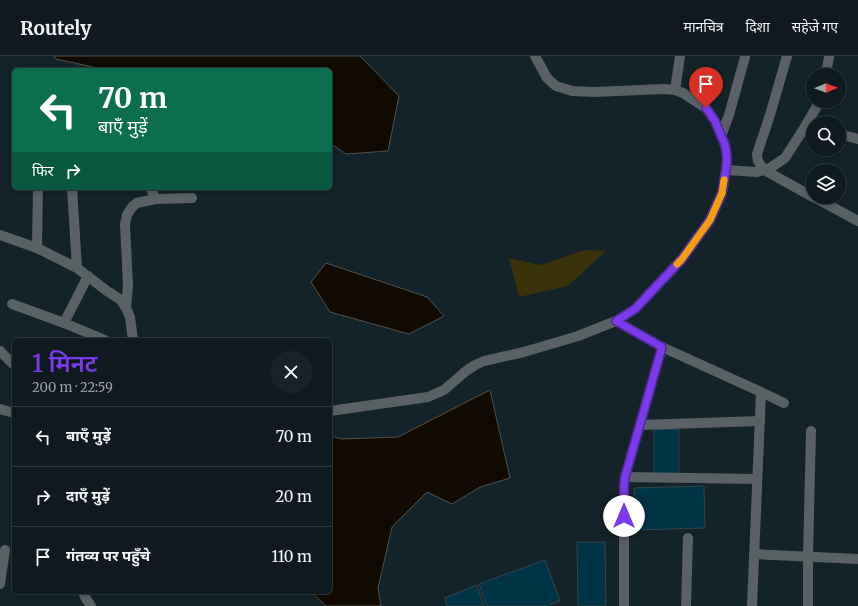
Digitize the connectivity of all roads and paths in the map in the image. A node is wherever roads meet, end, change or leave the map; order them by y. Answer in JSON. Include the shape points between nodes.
{"nodes":[{"id":1,"x":535,"y":56,"type":"edge"},
{"id":2,"x":680,"y":56,"type":"edge"},
{"id":3,"x":787,"y":56,"type":"edge"},
{"id":4,"x":829,"y":56,"type":"edge"},
{"id":5,"x":745,"y":57,"type":"edge"},
{"id":6,"x":827,"y":68,"type":"edge"},
{"id":7,"x":675,"y":90,"type":"junction"},
{"id":8,"x":806,"y":131,"type":"edge"},
{"id":9,"x":721,"y":136,"type":"junction"},
{"id":10,"x":846,"y":136,"type":"edge"},
{"id":11,"x":858,"y":139,"type":"edge"},
{"id":12,"x":726,"y":170,"type":"junction"},
{"id":13,"x":764,"y":170,"type":"junction"},
{"id":14,"x":38,"y":190,"type":"edge"},
{"id":15,"x":72,"y":190,"type":"edge"},
{"id":16,"x":153,"y":190,"type":"edge"},
{"id":17,"x":806,"y":193,"type":"edge"},
{"id":18,"x":155,"y":198,"type":"junction"},
{"id":19,"x":192,"y":198,"type":"dead end"},
{"id":20,"x":826,"y":204,"type":"edge"},
{"id":21,"x":858,"y":221,"type":"edge"},
{"id":22,"x":0,"y":235,"type":"edge"},
{"id":23,"x":37,"y":248,"type":"junction"},
{"id":24,"x":77,"y":268,"type":"junction"},
{"id":25,"x":88,"y":276,"type":"junction"},
{"id":26,"x":12,"y":304,"type":"dead end"},
{"id":27,"x":126,"y":308,"type":"junction"},
{"id":28,"x":616,"y":321,"type":"junction"},
{"id":29,"x":64,"y":323,"type":"junction"},
{"id":30,"x":100,"y":338,"type":"edge"},
{"id":31,"x":133,"y":338,"type":"edge"},
{"id":32,"x":662,"y":347,"type":"junction"},
{"id":33,"x":0,"y":352,"type":"edge"},
{"id":34,"x":12,"y":363,"type":"edge"},
{"id":35,"x":761,"y":392,"type":"junction"},
{"id":36,"x":784,"y":403,"type":"dead end"},
{"id":37,"x":0,"y":409,"type":"edge"},
{"id":38,"x":332,"y":410,"type":"edge"},
{"id":39,"x":12,"y":412,"type":"edge"},
{"id":40,"x":760,"y":421,"type":"junction"},
{"id":41,"x":640,"y":425,"type":"junction"},
{"id":42,"x":811,"y":431,"type":"dead end"},
{"id":43,"x":625,"y":477,"type":"junction"},
{"id":44,"x":757,"y":479,"type":"junction"},
{"id":45,"x":688,"y":538,"type":"dead end"},
{"id":46,"x":6,"y":550,"type":"edge"},
{"id":47,"x":754,"y":554,"type":"junction"},
{"id":48,"x":808,"y":556,"type":"junction"},
{"id":49,"x":858,"y":558,"type":"edge"},
{"id":50,"x":0,"y":584,"type":"edge"},
{"id":51,"x":84,"y":594,"type":"edge"},
{"id":52,"x":91,"y":606,"type":"edge"},
{"id":53,"x":624,"y":606,"type":"edge"},
{"id":54,"x":686,"y":606,"type":"edge"},
{"id":55,"x":752,"y":606,"type":"edge"},
{"id":56,"x":808,"y":606,"type":"edge"}],
"edges":[{"from":1,"to":7,"type":"street","via":[[547,78],[556,86],[572,90]]},
{"from":2,"to":7,"type":"street"},
{"from":3,"to":13,"type":"street","via":[[757,154]]},
{"from":4,"to":6,"type":"street"},
{"from":5,"to":9,"type":"street"},
{"from":7,"to":9,"type":"street","via":[[706,108]]},
{"from":8,"to":13,"type":"street","via":[[785,158]]},
{"from":9,"to":12,"type":"street","via":[[727,157]]},
{"from":10,"to":11,"type":"street"},
{"from":12,"to":13,"type":"street"},
{"from":12,"to":28,"type":"street","via":[[722,193],[710,220],[682,259],[635,309]]},
{"from":13,"to":17,"type":"street"},
{"from":14,"to":23,"type":"street"},
{"from":15,"to":24,"type":"street"},
{"from":16,"to":18,"type":"street"},
{"from":18,"to":19,"type":"street"},
{"from":18,"to":27,"type":"street","via":[[137,203],[126,215]]},
{"from":20,"to":21,"type":"street"},
{"from":22,"to":23,"type":"street"},
{"from":23,"to":24,"type":"street"},
{"from":24,"to":25,"type":"street"},
{"from":25,"to":27,"type":"street","via":[[121,300]]},
{"from":25,"to":29,"type":"street"},
{"from":26,"to":29,"type":"street"},
{"from":27,"to":31,"type":"street"},
{"from":28,"to":32,"type":"street"},
{"from":28,"to":38,"type":"street","via":[[578,336],[476,365],[444,390],[428,397]]},
{"from":29,"to":30,"type":"street"},
{"from":32,"to":35,"type":"street"},
{"from":32,"to":41,"type":"street"},
{"from":33,"to":34,"type":"street"},
{"from":35,"to":36,"type":"street"},
{"from":35,"to":40,"type":"street"},
{"from":37,"to":39,"type":"street"},
{"from":40,"to":41,"type":"street"},
{"from":40,"to":44,"type":"street"},
{"from":41,"to":43,"type":"street"},
{"from":42,"to":48,"type":"street"},
{"from":43,"to":44,"type":"street"},
{"from":43,"to":53,"type":"street"},
{"from":44,"to":47,"type":"street"},
{"from":45,"to":54,"type":"street"},
{"from":46,"to":50,"type":"street"},
{"from":47,"to":48,"type":"street"},
{"from":47,"to":55,"type":"street"},
{"from":48,"to":49,"type":"street"},
{"from":48,"to":56,"type":"street"},
{"from":51,"to":52,"type":"street"}]}
